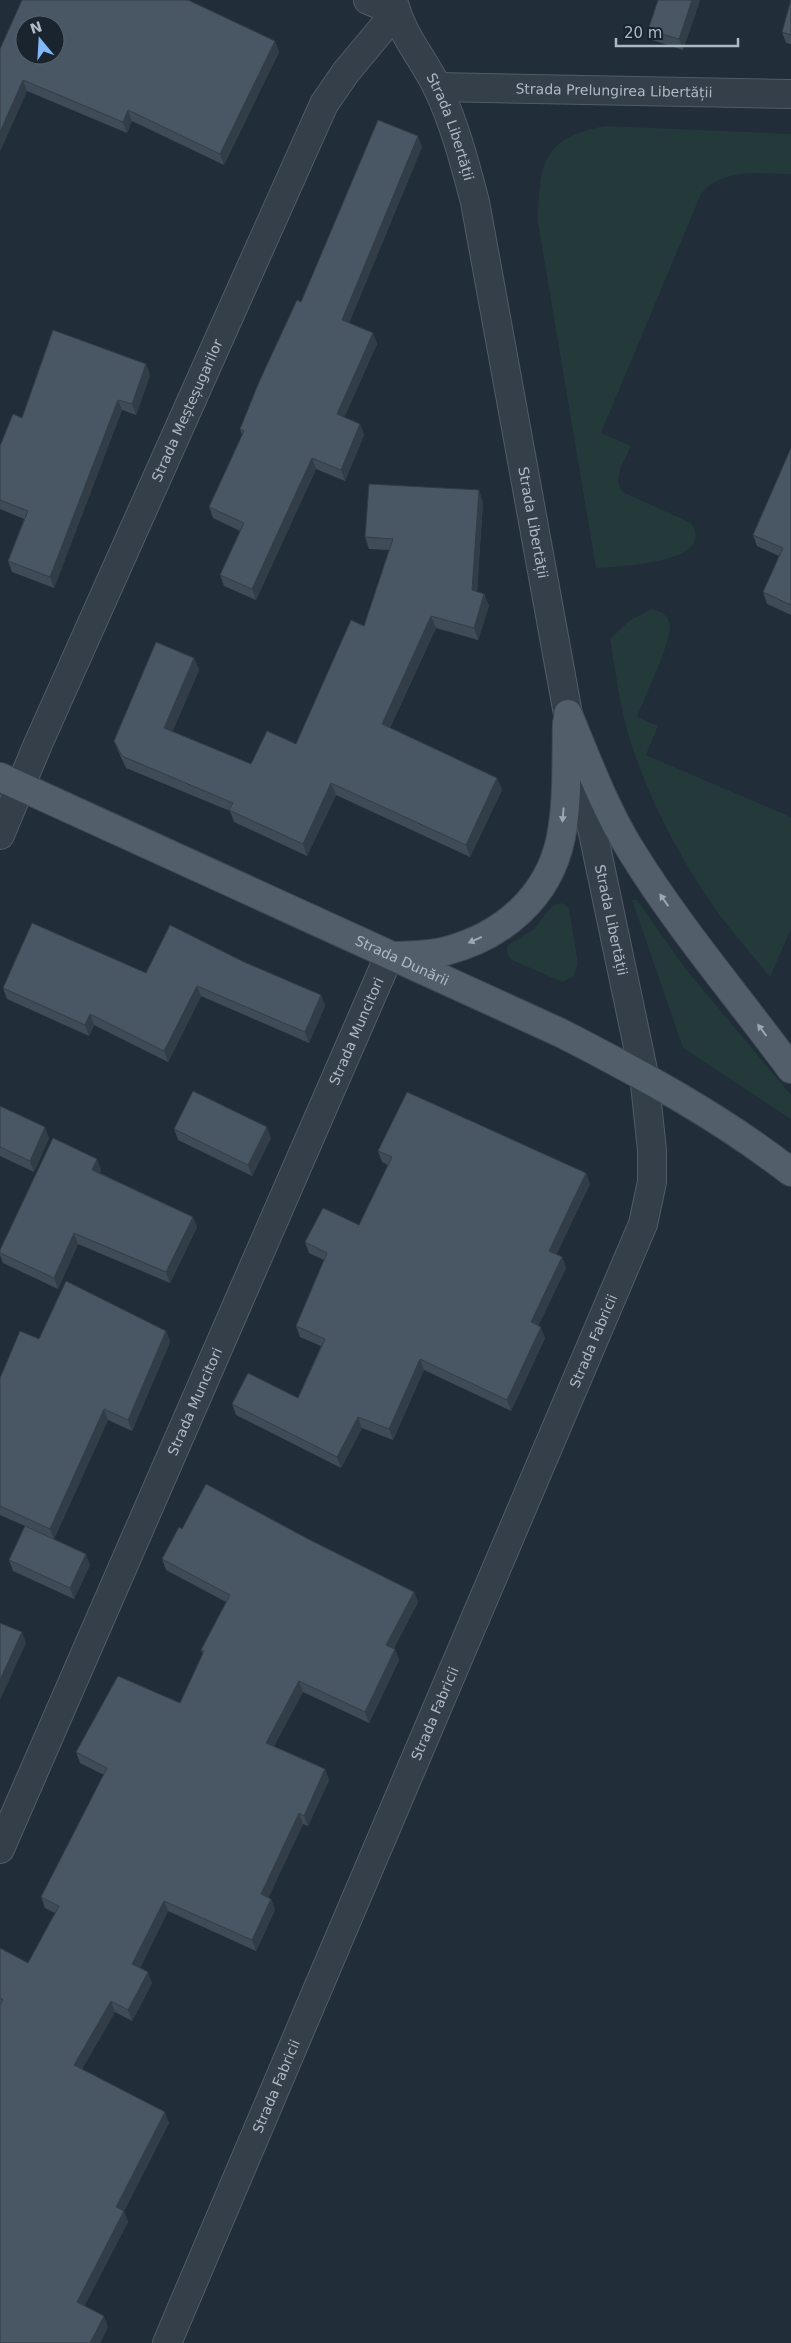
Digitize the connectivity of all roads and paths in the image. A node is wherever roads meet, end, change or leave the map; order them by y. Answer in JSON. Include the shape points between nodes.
{"nodes":[{"id":1,"x":368,"y":0,"type":"edge"},
{"id":2,"x":394,"y":6,"type":"edge"},
{"id":3,"x":438,"y":87,"type":"junction"},
{"id":4,"x":791,"y":94,"type":"edge"},
{"id":5,"x":568,"y":714,"type":"junction"},
{"id":6,"x":10,"y":782,"type":"edge"},
{"id":7,"x":0,"y":835,"type":"edge"},
{"id":8,"x":389,"y":956,"type":"junction"},
{"id":9,"x":791,"y":1069,"type":"edge"},
{"id":10,"x":644,"y":1075,"type":"junction"},
{"id":11,"x":791,"y":1172,"type":"edge"},
{"id":12,"x":0,"y":1849,"type":"edge"},
{"id":13,"x":167,"y":2343,"type":"edge"}],
"edges":[{"from":1,"to":2,"type":"street"},
{"from":2,"to":3,"type":"street","name":"Strada Libertății","via":[[407,38]]},
{"from":2,"to":6,"type":"street","name":"Strada Meșteșugarilor","via":[[324,104]]},
{"from":3,"to":4,"type":"street","name":"Strada Prelungirea Libertății"},
{"from":3,"to":5,"type":"street","name":"Strada Libertății","via":[[457,134],[476,202]]},
{"from":5,"to":8,"type":"main road","one_way":true,"via":[[561,837],[549,874],[537,893],[500,928],[472,942],[444,952]]},
{"from":9,"to":5,"type":"main road","one_way":true,"via":[[631,850],[601,794]]},
{"from":5,"to":10,"type":"street","name":"Strada Libertății"},
{"from":6,"to":7,"type":"street","name":"Strada Meșteșugarilor"},
{"from":6,"to":8,"type":"main road","name":"Strada Dunării"},
{"from":8,"to":10,"type":"main road","name":"Strada Dunării","via":[[561,1033]]},
{"from":8,"to":12,"type":"street","name":"Strada Muncitori"},
{"from":10,"to":11,"type":"main road","name":"Strada Dunării"},
{"from":10,"to":13,"type":"street","name":"Strada Fabricii","via":[[652,1150],[652,1182],[644,1224]]}]}
